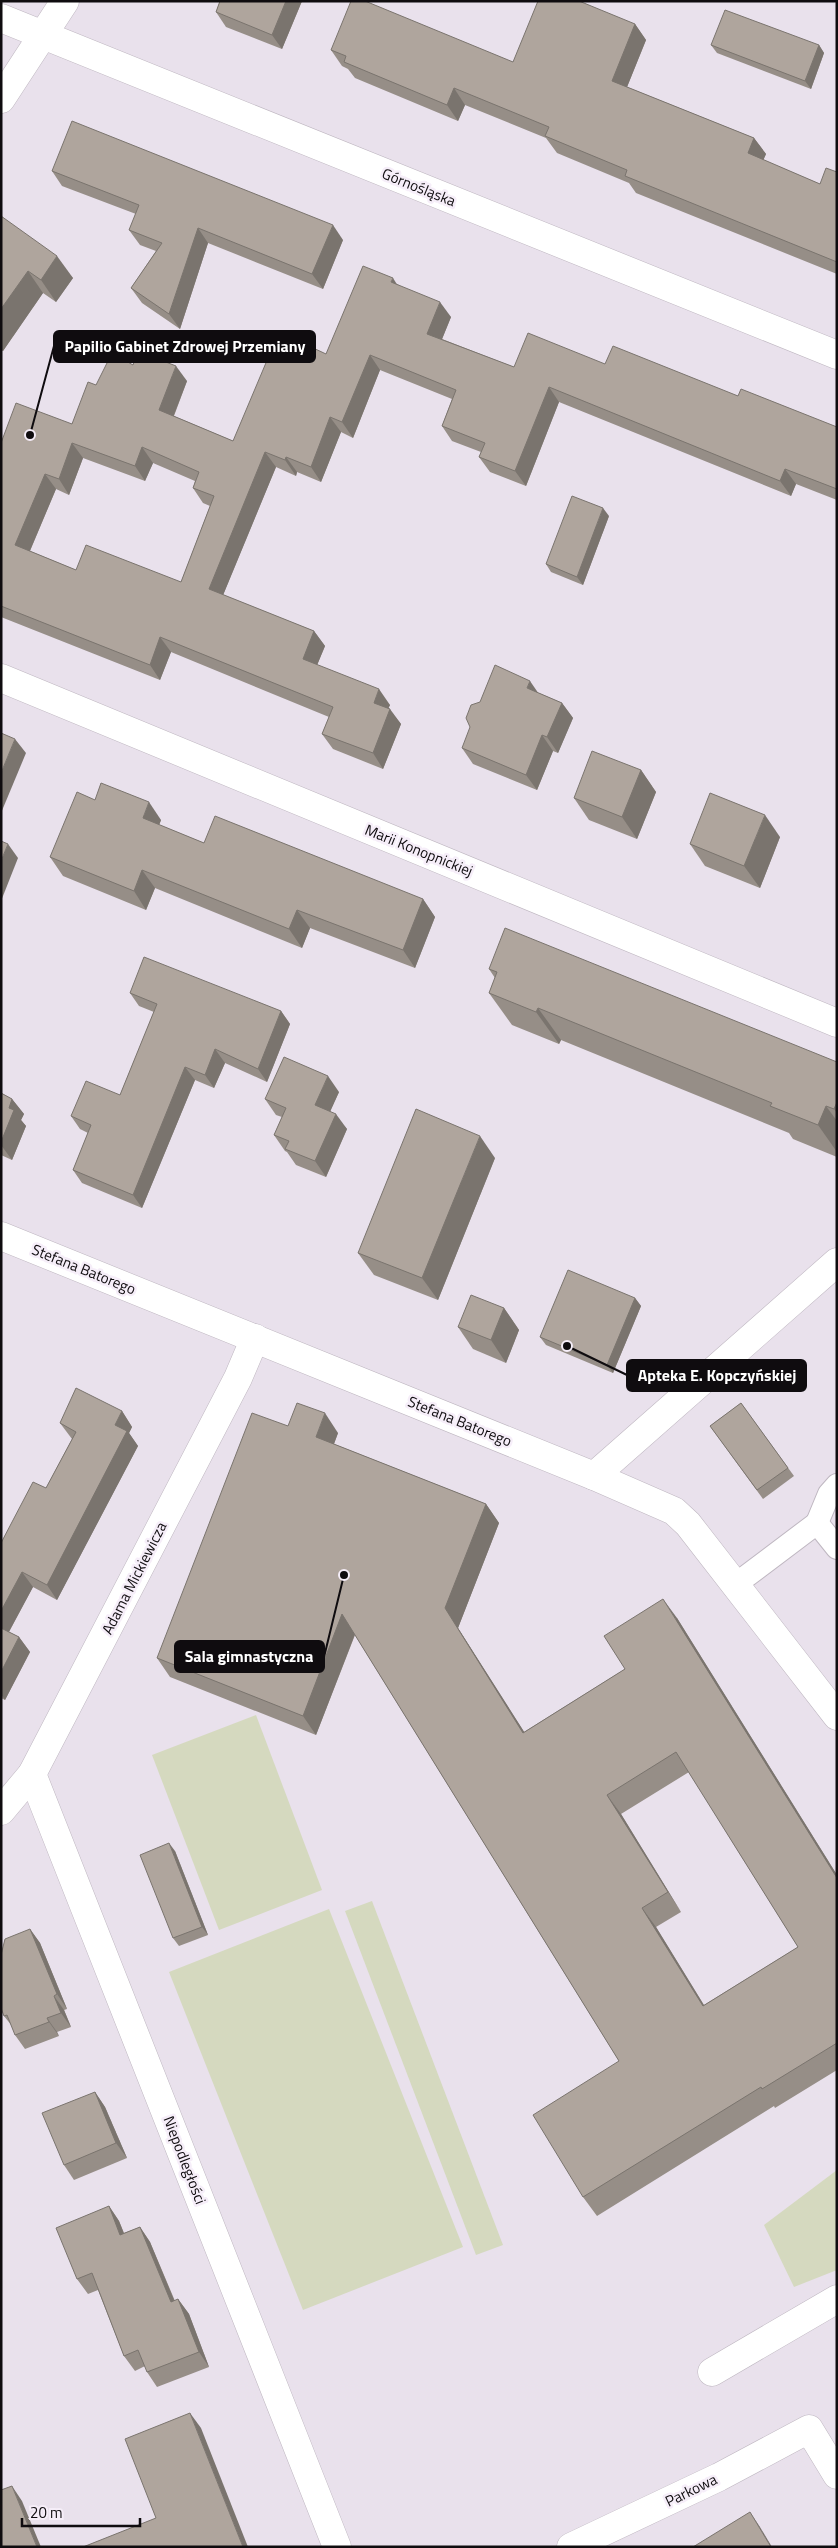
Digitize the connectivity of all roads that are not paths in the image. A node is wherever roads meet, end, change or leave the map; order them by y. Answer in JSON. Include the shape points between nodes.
{"nodes":[{"id":1,"x":65,"y":1,"type":"edge"},
{"id":2,"x":1,"y":18,"type":"edge"},
{"id":3,"x":43,"y":34,"type":"junction"},
{"id":4,"x":1,"y":99,"type":"edge"},
{"id":5,"x":837,"y":356,"type":"edge"},
{"id":6,"x":1,"y":678,"type":"edge"},
{"id":7,"x":837,"y":1023,"type":"edge"},
{"id":8,"x":1,"y":1236,"type":"edge"},
{"id":9,"x":837,"y":1262,"type":"edge"},
{"id":10,"x":255,"y":1338,"type":"junction"},
{"id":11,"x":594,"y":1476,"type":"junction"},
{"id":12,"x":837,"y":1485,"type":"edge"},
{"id":13,"x":817,"y":1523,"type":"junction"},
{"id":14,"x":837,"y":1548,"type":"edge"},
{"id":15,"x":736,"y":1584,"type":"junction"},
{"id":16,"x":837,"y":1716,"type":"edge"},
{"id":17,"x":32,"y":1774,"type":"junction"},
{"id":18,"x":1,"y":1811,"type":"edge"},
{"id":19,"x":837,"y":2299,"type":"edge"},
{"id":20,"x":712,"y":2372,"type":"dead end"},
{"id":21,"x":837,"y":2475,"type":"edge"},
{"id":22,"x":337,"y":2547,"type":"edge"},
{"id":23,"x":571,"y":2547,"type":"edge"}],
"edges":[{"from":1,"to":3,"type":"street"},
{"from":2,"to":3,"type":"street","name":"Górnośląska"},
{"from":3,"to":4,"type":"street"},
{"from":3,"to":5,"type":"street","name":"Górnośląska"},
{"from":6,"to":7,"type":"street","name":"Marii Konopnickiej"},
{"from":8,"to":10,"type":"street","name":"Stefana Batorego"},
{"from":9,"to":11,"type":"street"},
{"from":10,"to":11,"type":"street","name":"Stefana Batorego"},
{"from":10,"to":17,"type":"street","name":"Adama Mickiewicza","via":[[238,1378]]},
{"from":11,"to":15,"type":"street","name":"Stefana Batorego","via":[[674,1511]]},
{"from":12,"to":13,"type":"lane"},
{"from":13,"to":14,"type":"lane"},
{"from":13,"to":15,"type":"lane"},
{"from":15,"to":16,"type":"street","name":"Stefana Batorego"},
{"from":17,"to":18,"type":"street","name":"Adama Mickiewicza"},
{"from":17,"to":22,"type":"street","name":"Niepodległości"},
{"from":19,"to":20,"type":"street"},
{"from":21,"to":23,"type":"street","name":"Parkowa","via":[[809,2430]]}]}
